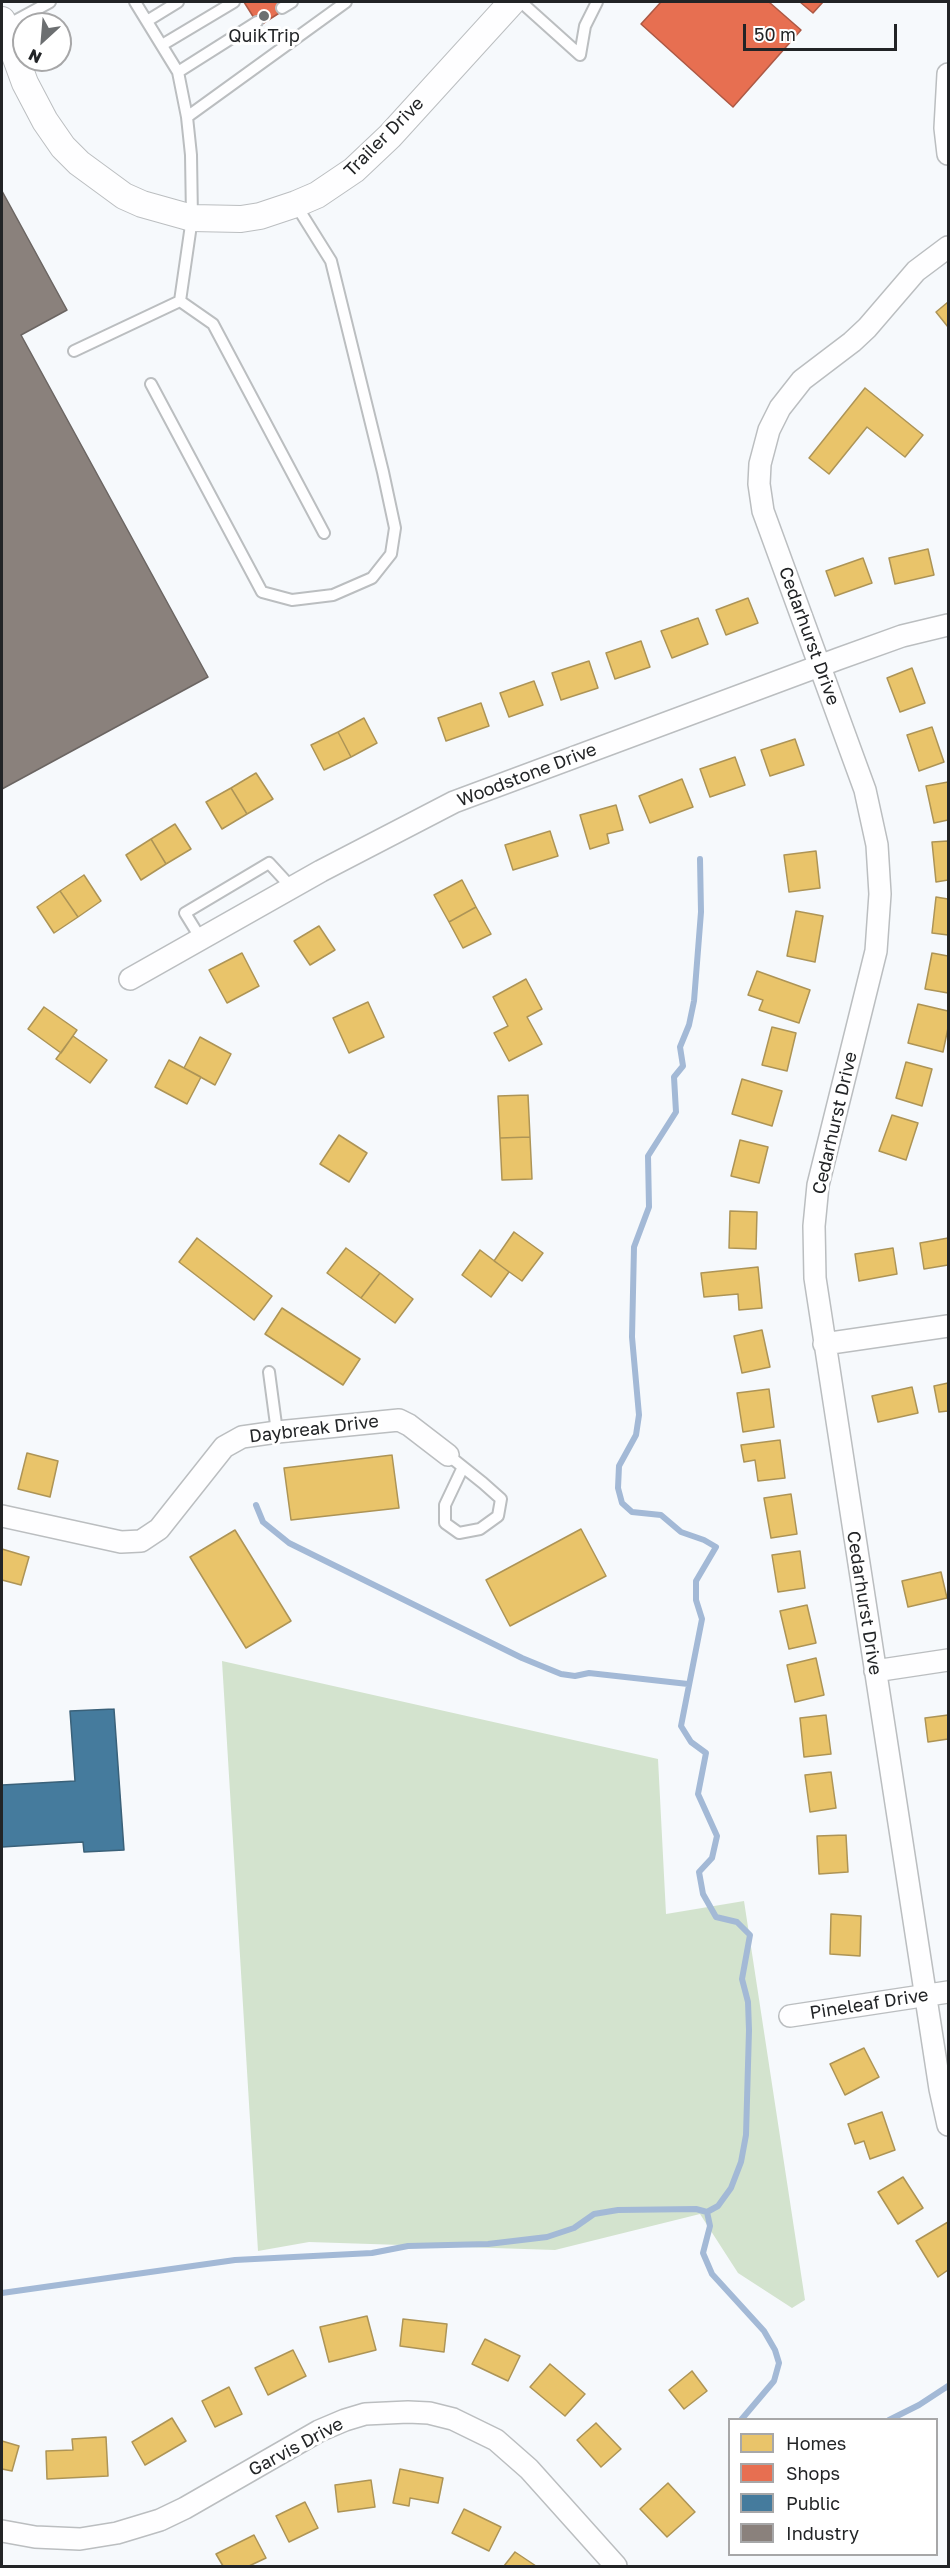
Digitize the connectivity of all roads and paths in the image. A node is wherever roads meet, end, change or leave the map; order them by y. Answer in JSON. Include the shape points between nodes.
{"nodes":[{"id":1,"x":50,"y":2,"type":"edge"},
{"id":2,"x":135,"y":2,"type":"edge"},
{"id":3,"x":178,"y":2,"type":"edge"},
{"id":4,"x":234,"y":2,"type":"edge"},
{"id":5,"x":346,"y":2,"type":"edge"},
{"id":6,"x":512,"y":2,"type":"edge"},
{"id":7,"x":521,"y":2,"type":"edge"},
{"id":8,"x":597,"y":2,"type":"edge"},
{"id":9,"x":147,"y":21,"type":"junction"},
{"id":10,"x":257,"y":22,"type":"dead end"},
{"id":11,"x":3,"y":23,"type":"edge"},
{"id":12,"x":162,"y":45,"type":"junction"},
{"id":13,"x":178,"y":72,"type":"junction"},
{"id":14,"x":948,"y":74,"type":"edge"},
{"id":15,"x":187,"y":117,"type":"junction"},
{"id":16,"x":948,"y":154,"type":"edge"},
{"id":17,"x":296,"y":204,"type":"junction"},
{"id":18,"x":192,"y":218,"type":"junction"},
{"id":19,"x":948,"y":247,"type":"edge"},
{"id":20,"x":180,"y":300,"type":"junction"},
{"id":21,"x":74,"y":351,"type":"dead end"},
{"id":22,"x":151,"y":384,"type":"dead end"},
{"id":23,"x":324,"y":533,"type":"dead end"},
{"id":24,"x":948,"y":625,"type":"edge"},
{"id":25,"x":819,"y":666,"type":"junction"},
{"id":26,"x":292,"y":888,"type":"junction"},
{"id":27,"x":201,"y":939,"type":"junction"},
{"id":28,"x":130,"y":979,"type":"dead end"},
{"id":29,"x":948,"y":1326,"type":"edge"},
{"id":30,"x":824,"y":1344,"type":"junction"},
{"id":31,"x":269,"y":1372,"type":"dead end"},
{"id":32,"x":277,"y":1432,"type":"junction"},
{"id":33,"x":456,"y":1461,"type":"junction"},
{"id":34,"x":2,"y":1516,"type":"edge"},
{"id":35,"x":948,"y":1660,"type":"edge"},
{"id":36,"x":874,"y":1671,"type":"junction"},
{"id":37,"x":948,"y":1992,"type":"edge"},
{"id":38,"x":925,"y":1996,"type":"junction"},
{"id":39,"x":790,"y":2016,"type":"dead end"},
{"id":40,"x":948,"y":2125,"type":"edge"},
{"id":41,"x":2,"y":2531,"type":"edge"},
{"id":42,"x":616,"y":2566,"type":"edge"}],
"edges":[{"from":1,"to":11,"type":"lane"},
{"from":2,"to":9,"type":"lane"},
{"from":3,"to":9,"type":"lane"},
{"from":4,"to":12,"type":"lane"},
{"from":5,"to":15,"type":"lane"},
{"from":6,"to":17,"type":"street","name":"Trailer Drive","via":[[354,170]]},
{"from":7,"to":8,"type":"lane","via":[[580,55],[585,26]]},
{"from":9,"to":12,"type":"lane"},
{"from":10,"to":13,"type":"lane"},
{"from":11,"to":18,"type":"street","name":"Trailer Drive","via":[[45,122],[71,155],[124,196]]},
{"from":12,"to":13,"type":"lane"},
{"from":13,"to":15,"type":"lane"},
{"from":14,"to":16,"type":"street"},
{"from":15,"to":18,"type":"lane"},
{"from":17,"to":18,"type":"street","name":"Trailer Drive","via":[[241,219]]},
{"from":17,"to":22,"type":"lane","via":[[331,261],[395,528],[391,554],[372,578],[333,595],[292,600],[262,592]]},
{"from":18,"to":20,"type":"lane"},
{"from":19,"to":25,"type":"street","name":"Cedarhurst Drive","via":[[916,271],[852,342],[802,380],[780,408],[770,430],[760,464],[763,511]]},
{"from":20,"to":21,"type":"lane"},
{"from":20,"to":23,"type":"lane","via":[[213,324]]},
{"from":24,"to":25,"type":"street","name":"Woodstone Drive","via":[[902,636]]},
{"from":25,"to":26,"type":"street","name":"Woodstone Drive","via":[[454,802]]},
{"from":25,"to":30,"type":"street","name":"Cedarhurst Drive","via":[[873,819],[880,894],[870,981],[818,1185],[815,1278]]},
{"from":26,"to":27,"type":"street","name":"Woodstone Drive"},
{"from":26,"to":27,"type":"lane","via":[[269,862],[185,913]]},
{"from":27,"to":28,"type":"street","name":"Woodstone Drive"},
{"from":29,"to":30,"type":"street"},
{"from":30,"to":36,"type":"street","name":"Cedarhurst Drive"},
{"from":31,"to":32,"type":"lane"},
{"from":32,"to":33,"type":"street","name":"Daybreak Drive","via":[[399,1420]]},
{"from":32,"to":34,"type":"street","name":"Daybreak Drive","via":[[242,1437],[224,1447],[159,1529],[141,1541],[121,1542]]},
{"from":33,"to":33,"type":"lane","via":[[501,1499],[498,1516],[480,1529],[459,1533],[445,1523],[445,1505]]},
{"from":35,"to":36,"type":"street"},
{"from":36,"to":38,"type":"street","name":"Cedarhurst Drive"},
{"from":37,"to":38,"type":"street","name":"Pineleaf Drive"},
{"from":38,"to":39,"type":"street","name":"Pineleaf Drive"},
{"from":38,"to":40,"type":"street","name":"Cedarhurst Drive"},
{"from":41,"to":42,"type":"street","name":"Garvis Drive","via":[[80,2539],[117,2533],[185,2508],[345,2420],[377,2413],[418,2412],[464,2424],[513,2453]]}]}
